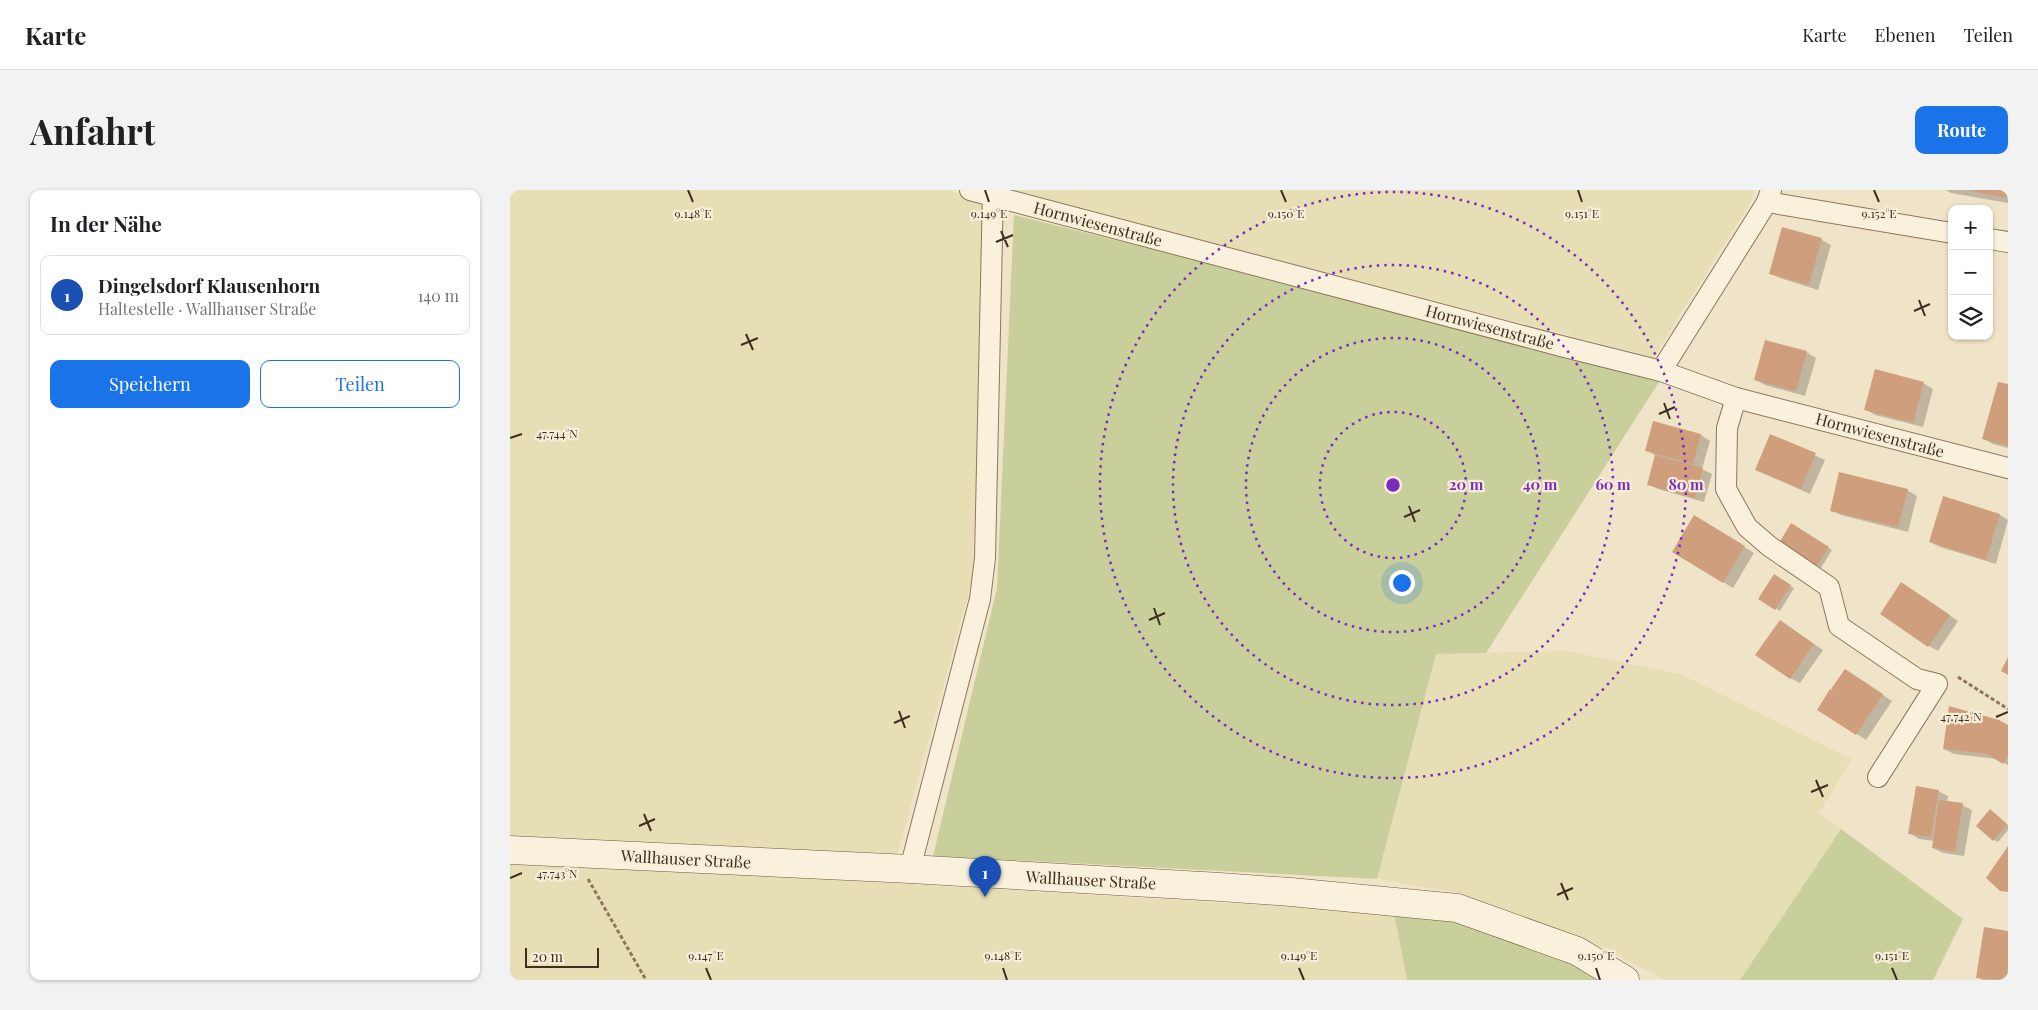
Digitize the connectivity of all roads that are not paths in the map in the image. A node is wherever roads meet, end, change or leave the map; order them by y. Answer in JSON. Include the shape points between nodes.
{"nodes":[{"id":1,"x":970,"y":190,"type":"edge"},
{"id":2,"x":992,"y":193,"type":"edge"},
{"id":3,"x":1769,"y":196,"type":"edge"},
{"id":4,"x":1948,"y":232,"type":"edge"},
{"id":5,"x":1993,"y":240,"type":"edge"},
{"id":6,"x":2008,"y":242,"type":"edge"},
{"id":7,"x":1661,"y":371,"type":"junction"},
{"id":8,"x":1736,"y":398,"type":"junction"},
{"id":9,"x":2008,"y":468,"type":"edge"},
{"id":10,"x":1878,"y":776,"type":"dead end"},
{"id":11,"x":510,"y":850,"type":"edge"},
{"id":12,"x":910,"y":869,"type":"junction"},
{"id":13,"x":1625,"y":980,"type":"edge"}],
"edges":[{"from":1,"to":2,"type":"street","name":"Hornwiesenstraße"},
{"from":2,"to":7,"type":"street","name":"Hornwiesenstraße"},
{"from":2,"to":12,"type":"street","via":[[985,558],[981,591]]},
{"from":3,"to":4,"type":"street"},
{"from":3,"to":7,"type":"street"},
{"from":5,"to":6,"type":"street"},
{"from":7,"to":8,"type":"street","name":"Hornwiesenstraße"},
{"from":8,"to":9,"type":"street","name":"Hornwiesenstraße"},
{"from":8,"to":10,"type":"street","via":[[1727,428],[1726,490],[1747,527],[1829,587],[1839,626],[1918,679],[1937,684]]},
{"from":11,"to":12,"type":"main road","name":"Wallhauser Straße"},
{"from":12,"to":13,"type":"main road","name":"Wallhauser Straße","via":[[1291,892],[1457,908],[1577,951]]}]}
